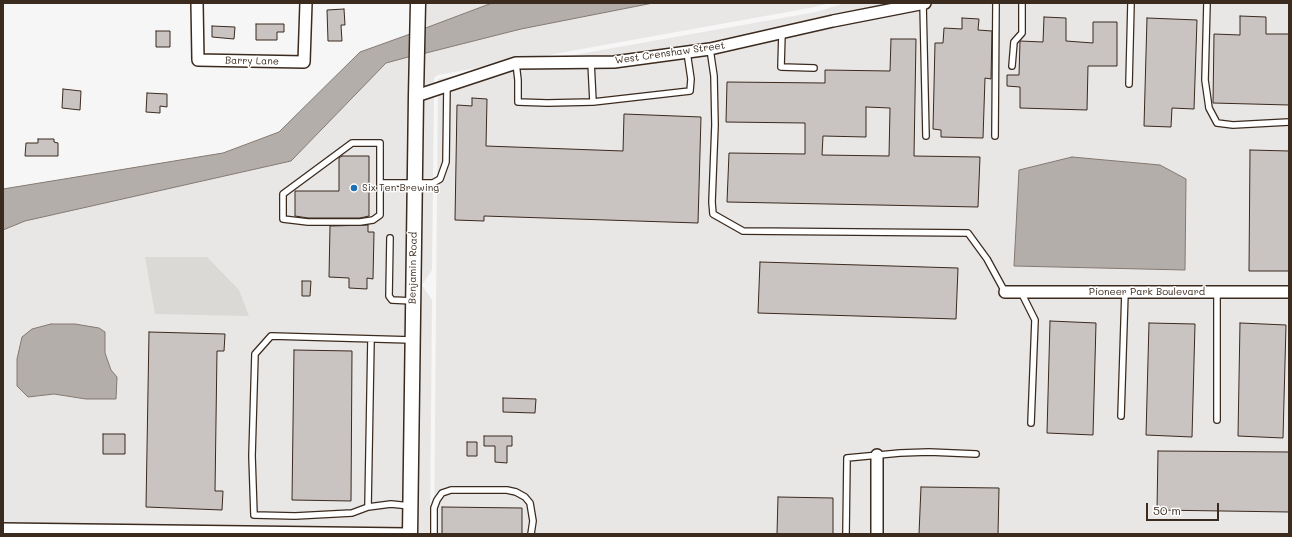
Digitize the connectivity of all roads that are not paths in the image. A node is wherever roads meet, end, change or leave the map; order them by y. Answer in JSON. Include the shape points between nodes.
{"nodes":[{"id":1,"x":197,"y":3,"type":"edge"},
{"id":2,"x":306,"y":3,"type":"edge"},
{"id":3,"x":924,"y":3,"type":"edge"},
{"id":4,"x":996,"y":3,"type":"edge"},
{"id":5,"x":1022,"y":3,"type":"edge"},
{"id":6,"x":1131,"y":3,"type":"edge"},
{"id":7,"x":1207,"y":3,"type":"edge"},
{"id":8,"x":418,"y":5,"type":"edge"},
{"id":9,"x":782,"y":33,"type":"junction"},
{"id":10,"x":710,"y":49,"type":"junction"},
{"id":11,"x":687,"y":52,"type":"junction"},
{"id":12,"x":591,"y":62,"type":"junction"},
{"id":13,"x":516,"y":64,"type":"junction"},
{"id":14,"x":1012,"y":66,"type":"dead end"},
{"id":15,"x":814,"y":68,"type":"dead end"},
{"id":16,"x":1129,"y":84,"type":"dead end"},
{"id":17,"x":448,"y":86,"type":"junction"},
{"id":18,"x":416,"y":96,"type":"junction"},
{"id":19,"x":593,"y":102,"type":"junction"},
{"id":20,"x":1289,"y":122,"type":"edge"},
{"id":21,"x":926,"y":136,"type":"dead end"},
{"id":22,"x":995,"y":136,"type":"dead end"},
{"id":23,"x":380,"y":183,"type":"junction"},
{"id":24,"x":414,"y":184,"type":"junction"},
{"id":25,"x":390,"y":238,"type":"dead end"},
{"id":26,"x":1005,"y":292,"type":"joint"},
{"id":27,"x":1021,"y":292,"type":"junction"},
{"id":28,"x":1125,"y":292,"type":"junction"},
{"id":29,"x":1217,"y":292,"type":"junction"},
{"id":30,"x":1289,"y":292,"type":"edge"},
{"id":31,"x":413,"y":301,"type":"junction"},
{"id":32,"x":371,"y":339,"type":"junction"},
{"id":33,"x":412,"y":340,"type":"junction"},
{"id":34,"x":1121,"y":416,"type":"dead end"},
{"id":35,"x":1217,"y":420,"type":"dead end"},
{"id":36,"x":1032,"y":423,"type":"dead end"},
{"id":37,"x":976,"y":454,"type":"dead end"},
{"id":38,"x":877,"y":455,"type":"junction"},
{"id":39,"x":410,"y":506,"type":"junction"},
{"id":40,"x":368,"y":507,"type":"junction"},
{"id":41,"x":3,"y":529,"type":"edge"},
{"id":42,"x":408,"y":534,"type":"edge"},
{"id":43,"x":434,"y":534,"type":"edge"},
{"id":44,"x":531,"y":534,"type":"edge"},
{"id":45,"x":846,"y":534,"type":"edge"},
{"id":46,"x":877,"y":534,"type":"edge"}],
"edges":[{"from":1,"to":2,"type":"street","name":"Barry Lane","via":[[198,60],[304,62]]},
{"from":3,"to":9,"type":"street","name":"West Crenshaw Street"},
{"from":3,"to":21,"type":"lane"},
{"from":4,"to":22,"type":"lane"},
{"from":5,"to":14,"type":"lane","via":[[1022,33],[1014,42]]},
{"from":6,"to":16,"type":"lane"},
{"from":7,"to":20,"type":"lane","via":[[1205,80],[1208,108],[1217,123],[1233,125]]},
{"from":8,"to":18,"type":"street","name":"Benjamin Road"},
{"from":9,"to":10,"type":"street","name":"West Crenshaw Street"},
{"from":9,"to":15,"type":"lane","via":[[781,67]]},
{"from":10,"to":11,"type":"street","name":"West Crenshaw Street"},
{"from":10,"to":26,"type":"lane","via":[[714,76],[715,125],[713,214],[743,231],[968,233],[987,259]]},
{"from":11,"to":12,"type":"street","name":"West Crenshaw Street","via":[[614,62]]},
{"from":11,"to":19,"type":"lane","via":[[690,91]]},
{"from":12,"to":13,"type":"street","name":"West Crenshaw Street"},
{"from":12,"to":19,"type":"lane"},
{"from":13,"to":17,"type":"street","name":"West Crenshaw Street"},
{"from":13,"to":19,"type":"lane","via":[[518,102]]},
{"from":17,"to":18,"type":"street","name":"West Crenshaw Street"},
{"from":17,"to":24,"type":"lane","via":[[444,169],[440,179],[433,183]]},
{"from":18,"to":24,"type":"street","name":"Benjamin Road"},
{"from":23,"to":23,"type":"lane","via":[[380,143],[352,143],[283,194],[283,219],[308,222],[373,220],[380,215]]},
{"from":23,"to":24,"type":"lane"},
{"from":24,"to":31,"type":"street","name":"Benjamin Road"},
{"from":25,"to":31,"type":"lane","via":[[389,296],[392,300]]},
{"from":26,"to":27,"type":"street","name":"Pioneer Park Boulevard"},
{"from":27,"to":28,"type":"street","name":"Pioneer Park Boulevard"},
{"from":27,"to":36,"type":"lane","via":[[1035,320]]},
{"from":28,"to":29,"type":"street","name":"Pioneer Park Boulevard"},
{"from":28,"to":34,"type":"lane"},
{"from":29,"to":30,"type":"street","name":"Pioneer Park Boulevard"},
{"from":29,"to":35,"type":"lane"},
{"from":31,"to":33,"type":"street","name":"Benjamin Road"},
{"from":32,"to":33,"type":"lane"},
{"from":32,"to":40,"type":"lane"},
{"from":32,"to":40,"type":"lane","via":[[271,336],[255,354],[252,456],[254,515],[352,513]]},
{"from":33,"to":39,"type":"street","name":"Benjamin Road"},
{"from":37,"to":38,"type":"lane","via":[[929,452]]},
{"from":38,"to":45,"type":"lane","via":[[847,458]]},
{"from":38,"to":46,"type":"street"},
{"from":39,"to":40,"type":"lane","via":[[391,504]]},
{"from":39,"to":42,"type":"street","name":"Benjamin Road"},
{"from":41,"to":42,"type":"street"},
{"from":43,"to":44,"type":"lane","via":[[434,508],[442,493],[451,490],[507,490],[525,497],[530,503],[533,520]]}]}
